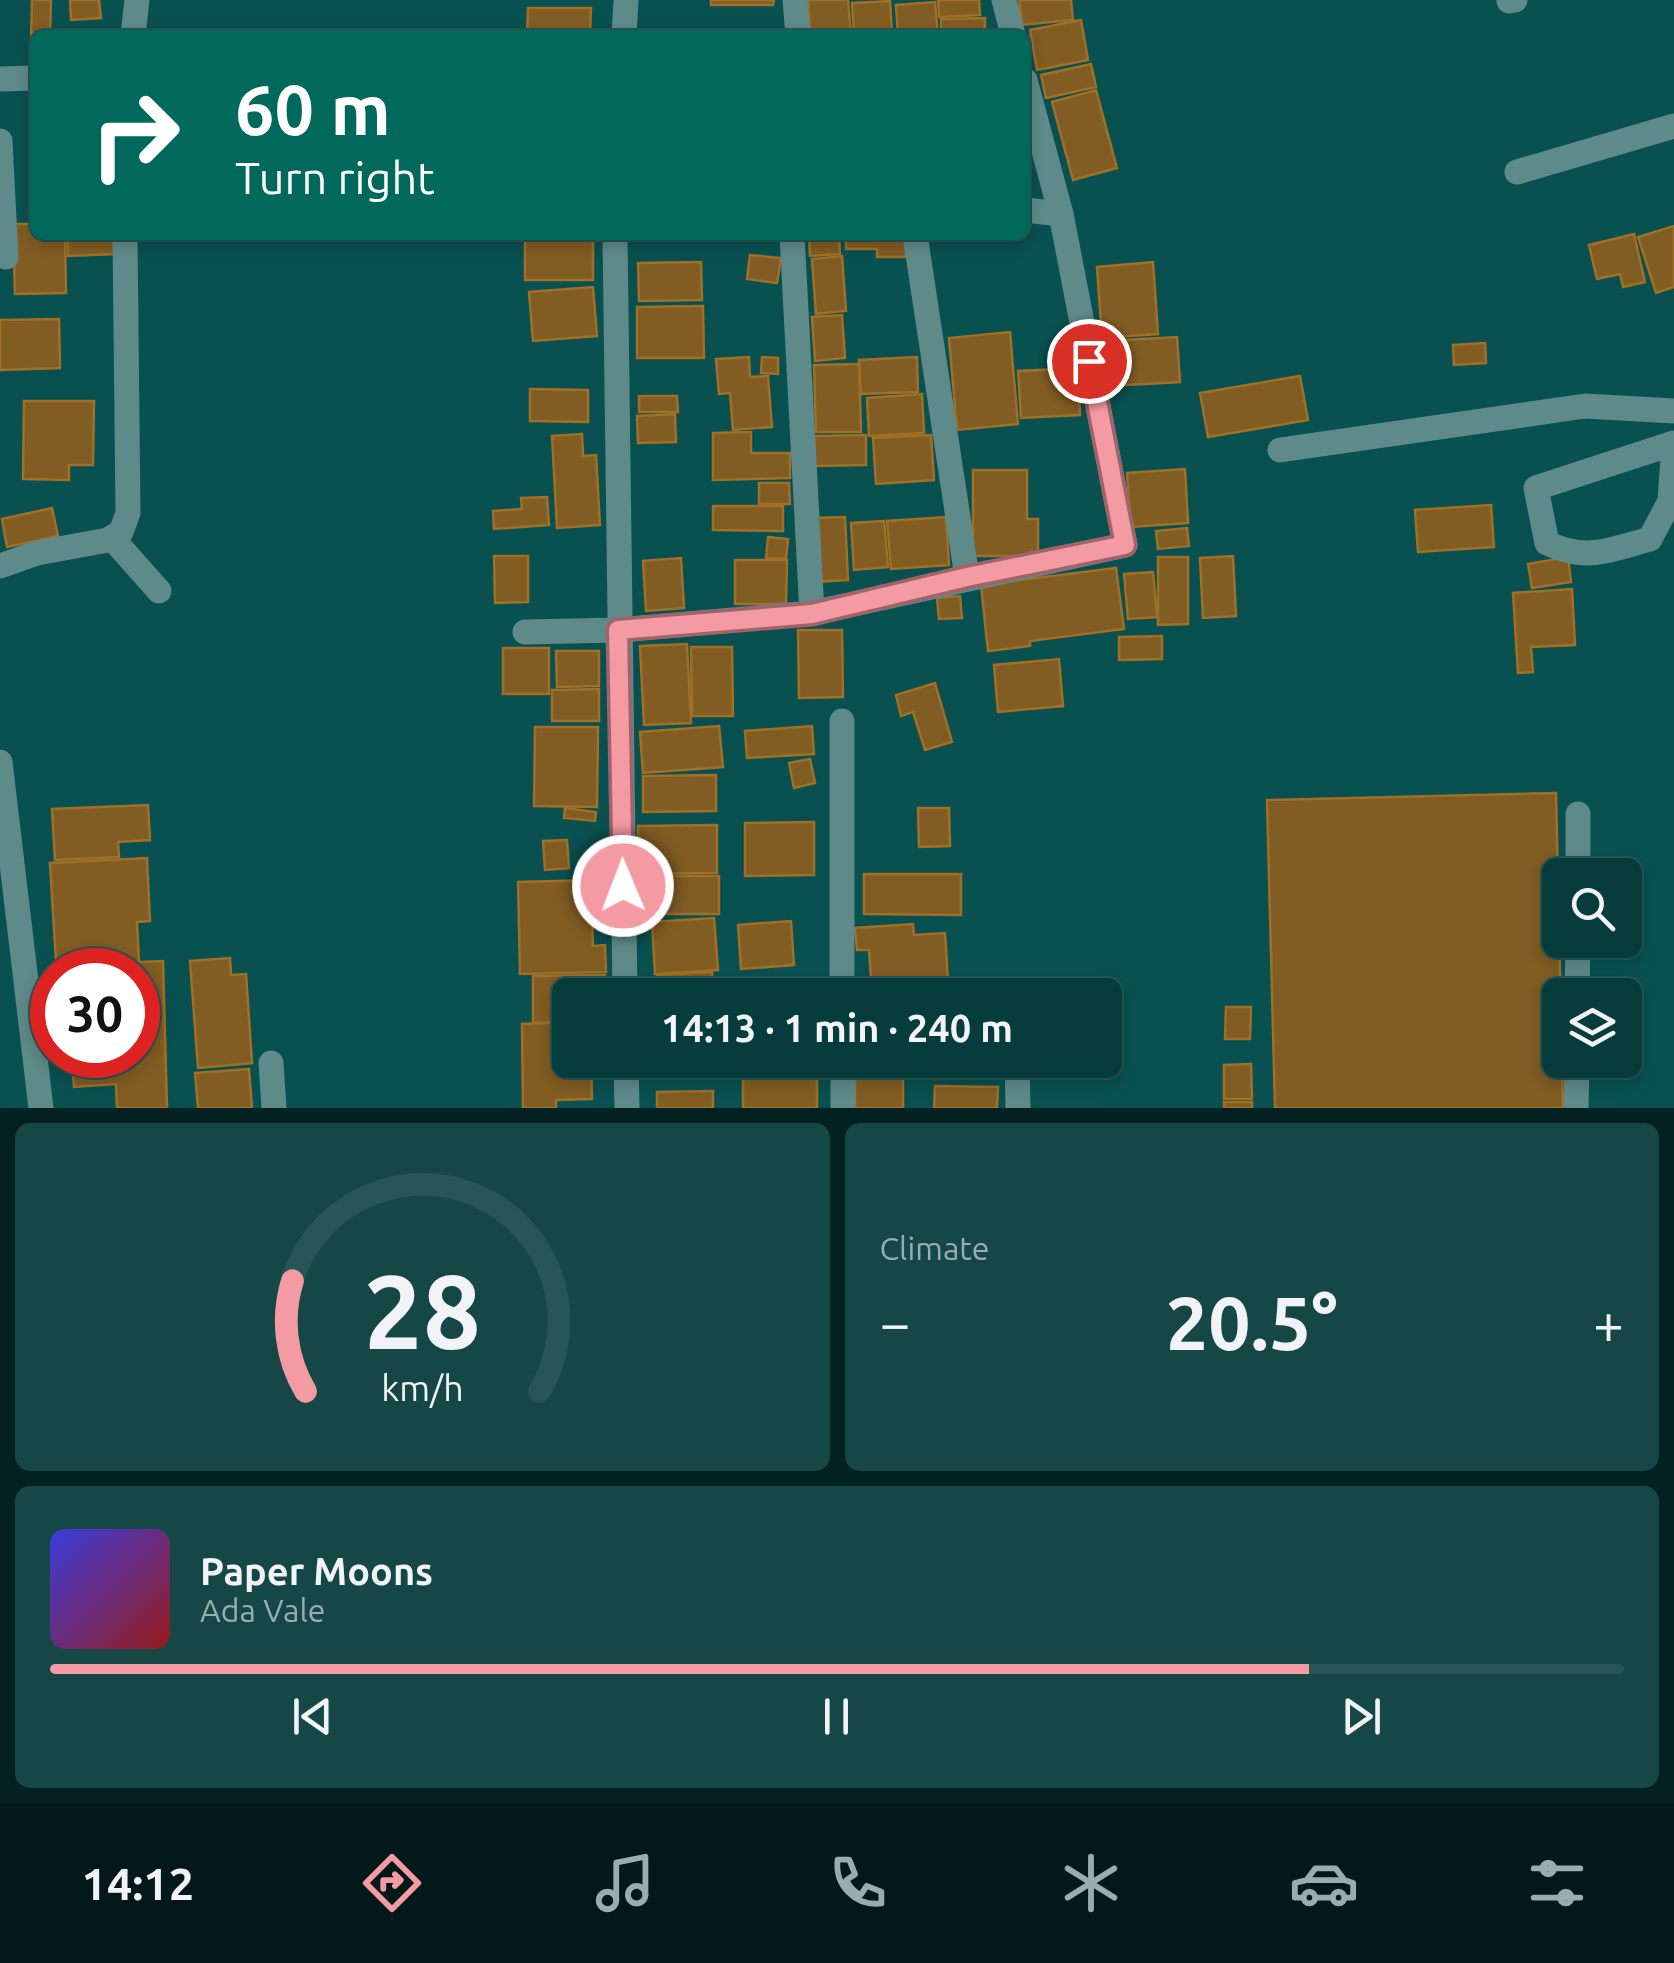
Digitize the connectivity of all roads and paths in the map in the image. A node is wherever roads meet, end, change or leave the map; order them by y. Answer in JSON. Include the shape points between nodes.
{"nodes":[{"id":1,"x":137,"y":0,"type":"edge"},
{"id":2,"x":626,"y":0,"type":"edge"},
{"id":3,"x":795,"y":0,"type":"edge"},
{"id":4,"x":1004,"y":0,"type":"edge"},
{"id":5,"x":134,"y":30,"type":"edge"},
{"id":6,"x":624,"y":30,"type":"edge"},
{"id":7,"x":798,"y":30,"type":"edge"},
{"id":8,"x":1012,"y":30,"type":"edge"},
{"id":9,"x":30,"y":78,"type":"edge"},
{"id":10,"x":0,"y":79,"type":"edge"},
{"id":11,"x":1030,"y":99,"type":"edge"},
{"id":12,"x":1674,"y":126,"type":"edge"},
{"id":13,"x":0,"y":141,"type":"edge"},
{"id":14,"x":1517,"y":172,"type":"dead end"},
{"id":15,"x":1030,"y":211,"type":"edge"},
{"id":16,"x":1060,"y":214,"type":"junction"},
{"id":17,"x":126,"y":240,"type":"edge"},
{"id":18,"x":614,"y":240,"type":"edge"},
{"id":19,"x":792,"y":240,"type":"edge"},
{"id":20,"x":916,"y":240,"type":"edge"},
{"id":21,"x":6,"y":257,"type":"dead end"},
{"id":22,"x":1674,"y":411,"type":"edge"},
{"id":23,"x":1674,"y":443,"type":"edge"},
{"id":24,"x":1280,"y":450,"type":"dead end"},
{"id":25,"x":112,"y":538,"type":"junction"},
{"id":26,"x":0,"y":566,"type":"edge"},
{"id":27,"x":967,"y":577,"type":"junction"},
{"id":28,"x":159,"y":591,"type":"dead end"},
{"id":29,"x":812,"y":614,"type":"junction"},
{"id":30,"x":618,"y":630,"type":"junction"},
{"id":31,"x":525,"y":632,"type":"dead end"},
{"id":32,"x":842,"y":721,"type":"dead end"},
{"id":33,"x":0,"y":762,"type":"edge"},
{"id":34,"x":1578,"y":814,"type":"dead end"},
{"id":35,"x":1578,"y":858,"type":"edge"},
{"id":36,"x":625,"y":978,"type":"edge"},
{"id":37,"x":842,"y":978,"type":"edge"},
{"id":38,"x":271,"y":1063,"type":"dead end"},
{"id":39,"x":626,"y":1078,"type":"edge"},
{"id":40,"x":842,"y":1078,"type":"edge"},
{"id":41,"x":1017,"y":1078,"type":"edge"},
{"id":42,"x":1577,"y":1078,"type":"edge"},
{"id":43,"x":41,"y":1108,"type":"edge"},
{"id":44,"x":274,"y":1108,"type":"edge"},
{"id":45,"x":627,"y":1108,"type":"edge"},
{"id":46,"x":842,"y":1108,"type":"edge"},
{"id":47,"x":1018,"y":1108,"type":"edge"},
{"id":48,"x":1576,"y":1108,"type":"edge"}],
"edges":[{"from":1,"to":5,"type":"street"},
{"from":2,"to":6,"type":"street"},
{"from":3,"to":7,"type":"street"},
{"from":4,"to":8,"type":"street"},
{"from":9,"to":10,"type":"street"},
{"from":11,"to":16,"type":"street"},
{"from":12,"to":14,"type":"street"},
{"from":13,"to":21,"type":"street"},
{"from":15,"to":16,"type":"street"},
{"from":16,"to":27,"type":"street","via":[[1125,545]]},
{"from":17,"to":25,"type":"street","via":[[128,513]]},
{"from":18,"to":30,"type":"street"},
{"from":19,"to":29,"type":"street"},
{"from":20,"to":27,"type":"street"},
{"from":22,"to":24,"type":"street","via":[[1585,406]]},
{"from":23,"to":23,"type":"street","via":[[1536,488],[1547,542],[1590,555],[1650,539],[1670,501]]},
{"from":25,"to":26,"type":"street"},
{"from":25,"to":28,"type":"street"},
{"from":27,"to":29,"type":"street"},
{"from":29,"to":30,"type":"street"},
{"from":30,"to":31,"type":"street"},
{"from":30,"to":36,"type":"street"},
{"from":32,"to":37,"type":"street"},
{"from":33,"to":43,"type":"street"},
{"from":34,"to":35,"type":"street"},
{"from":38,"to":44,"type":"street"},
{"from":39,"to":45,"type":"street"},
{"from":40,"to":46,"type":"street"},
{"from":41,"to":47,"type":"street"},
{"from":42,"to":48,"type":"street"}]}
